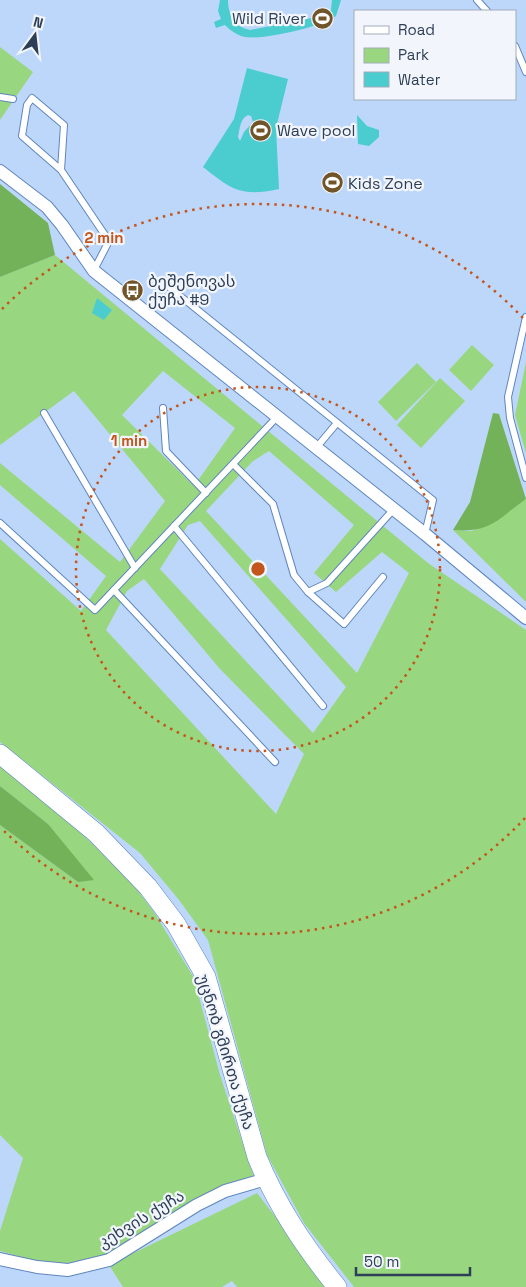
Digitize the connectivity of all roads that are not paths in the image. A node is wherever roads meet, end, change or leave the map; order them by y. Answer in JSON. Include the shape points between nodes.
{"nodes":[{"id":1,"x":477,"y":0,"type":"edge"},
{"id":2,"x":486,"y":10,"type":"edge"},
{"id":3,"x":516,"y":48,"type":"edge"},
{"id":4,"x":526,"y":72,"type":"edge"},
{"id":5,"x":0,"y":97,"type":"edge"},
{"id":6,"x":13,"y":99,"type":"dead end"},
{"id":7,"x":61,"y":170,"type":"junction"},
{"id":8,"x":0,"y":171,"type":"edge"},
{"id":9,"x":94,"y":271,"type":"junction"},
{"id":10,"x":164,"y":283,"type":"dead end"},
{"id":11,"x":526,"y":317,"type":"edge"},
{"id":12,"x":523,"y":344,"type":"edge"},
{"id":13,"x":162,"y":408,"type":"dead end"},
{"id":14,"x":44,"y":413,"type":"dead end"},
{"id":15,"x":277,"y":418,"type":"junction"},
{"id":16,"x":337,"y":423,"type":"junction"},
{"id":17,"x":316,"y":448,"type":"junction"},
{"id":18,"x":233,"y":464,"type":"junction"},
{"id":19,"x":526,"y":478,"type":"edge"},
{"id":20,"x":206,"y":493,"type":"junction"},
{"id":21,"x":393,"y":510,"type":"junction"},
{"id":22,"x":0,"y":523,"type":"edge"},
{"id":23,"x":174,"y":526,"type":"junction"},
{"id":24,"x":425,"y":534,"type":"junction"},
{"id":25,"x":135,"y":568,"type":"junction"},
{"id":26,"x":383,"y":578,"type":"dead end"},
{"id":27,"x":114,"y":590,"type":"junction"},
{"id":28,"x":308,"y":592,"type":"junction"},
{"id":29,"x":526,"y":618,"type":"edge"},
{"id":30,"x":323,"y":706,"type":"dead end"},
{"id":31,"x":0,"y":754,"type":"edge"},
{"id":32,"x":276,"y":762,"type":"dead end"},
{"id":33,"x":266,"y":1180,"type":"junction"},
{"id":34,"x":0,"y":1259,"type":"edge"},
{"id":35,"x":337,"y":1287,"type":"edge"}],
"edges":[{"from":1,"to":2,"type":"lane"},
{"from":3,"to":4,"type":"lane"},
{"from":5,"to":6,"type":"lane"},
{"from":7,"to":7,"type":"lane","via":[[64,125],[32,98],[27,105],[22,136]]},
{"from":7,"to":9,"type":"lane","via":[[110,242]]},
{"from":8,"to":9,"type":"street","via":[[47,207]]},
{"from":9,"to":15,"type":"street"},
{"from":10,"to":16,"type":"lane"},
{"from":11,"to":12,"type":"lane"},
{"from":12,"to":19,"type":"lane","via":[[508,397],[510,418]]},
{"from":13,"to":20,"type":"lane","via":[[166,451]]},
{"from":14,"to":25,"type":"lane"},
{"from":15,"to":17,"type":"street"},
{"from":15,"to":18,"type":"lane"},
{"from":16,"to":17,"type":"lane"},
{"from":16,"to":24,"type":"lane","via":[[433,500]]},
{"from":17,"to":21,"type":"street"},
{"from":18,"to":20,"type":"lane"},
{"from":18,"to":28,"type":"lane","via":[[273,504],[294,575]]},
{"from":20,"to":23,"type":"lane"},
{"from":21,"to":24,"type":"street"},
{"from":21,"to":28,"type":"lane","via":[[327,583]]},
{"from":22,"to":27,"type":"lane","via":[[95,610]]},
{"from":23,"to":25,"type":"lane"},
{"from":23,"to":30,"type":"lane"},
{"from":24,"to":29,"type":"street"},
{"from":25,"to":27,"type":"lane"},
{"from":26,"to":28,"type":"lane","via":[[344,624]]},
{"from":27,"to":32,"type":"lane"},
{"from":31,"to":33,"type":"main road","name":"უცნობ გმირთა ქუჩა","via":[[96,833],[148,887],[176,924],[206,977]]},
{"from":33,"to":34,"type":"street","name":"კეხვის ქუჩა","via":[[225,1191],[197,1205],[109,1260],[68,1270]]},
{"from":33,"to":35,"type":"main road","name":"უცნობ გმირთა ქუჩა","via":[[307,1250]]}]}
